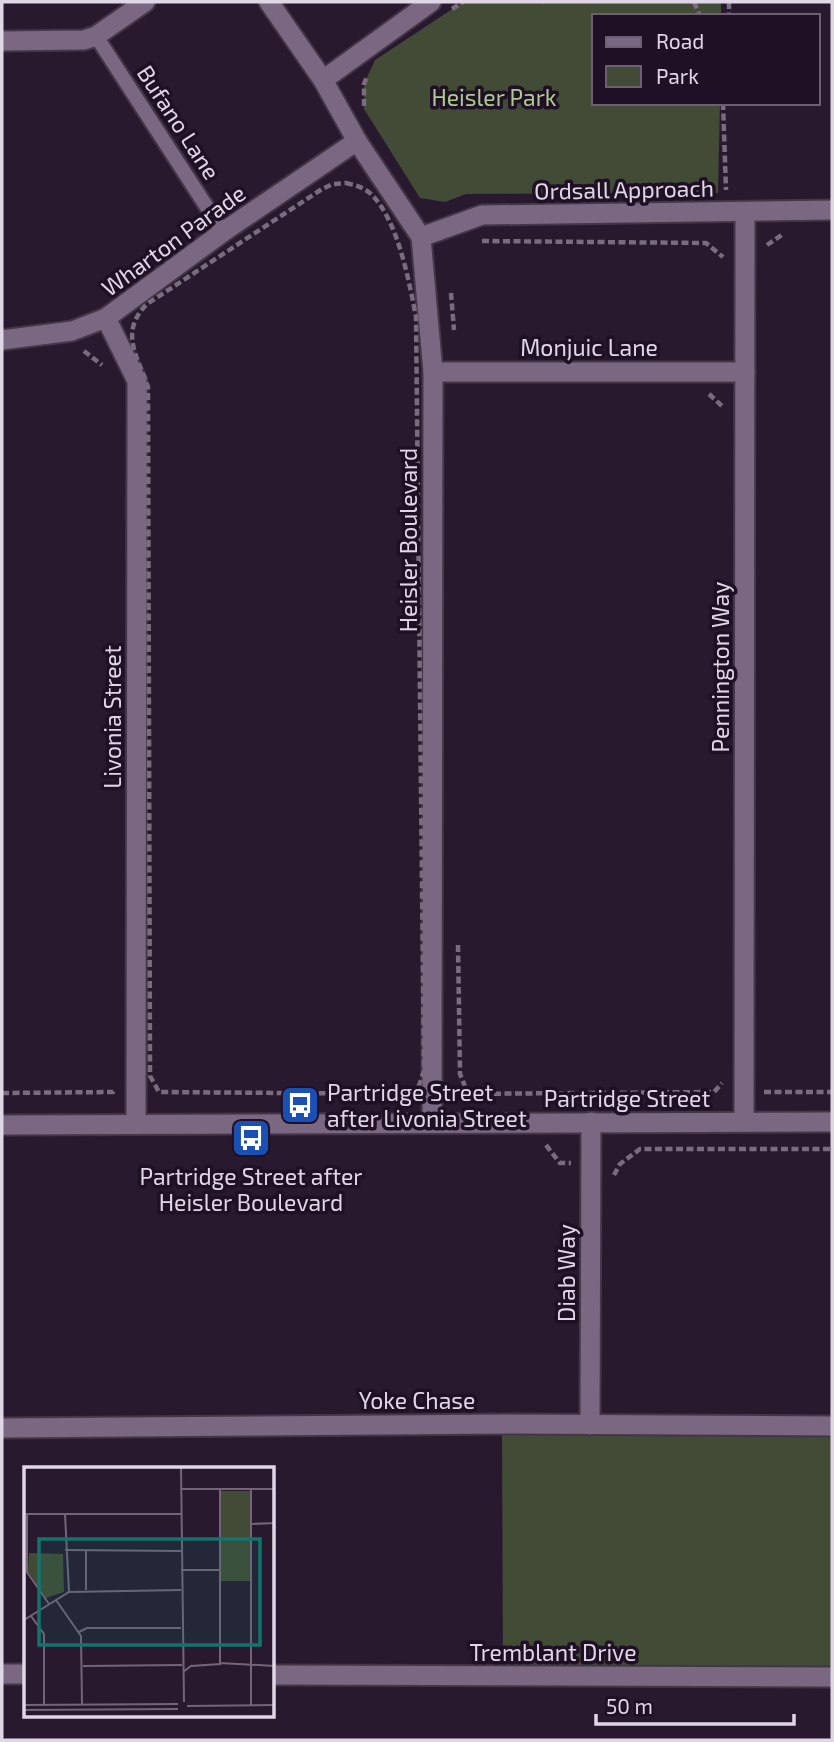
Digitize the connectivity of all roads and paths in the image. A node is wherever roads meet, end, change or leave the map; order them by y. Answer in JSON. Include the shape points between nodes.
{"nodes":[{"id":1,"x":145,"y":2,"type":"edge"},
{"id":2,"x":269,"y":2,"type":"edge"},
{"id":3,"x":430,"y":2,"type":"edge"},
{"id":4,"x":463,"y":2,"type":"edge"},
{"id":5,"x":452,"y":10,"type":"dead end"},
{"id":6,"x":96,"y":36,"type":"junction"},
{"id":7,"x":2,"y":41,"type":"edge"},
{"id":8,"x":372,"y":66,"type":"dead end"},
{"id":9,"x":323,"y":80,"type":"junction"},
{"id":10,"x":723,"y":105,"type":"edge"},
{"id":11,"x":364,"y":109,"type":"dead end"},
{"id":12,"x":357,"y":141,"type":"junction"},
{"id":13,"x":722,"y":200,"type":"dead end"},
{"id":14,"x":832,"y":210,"type":"edge"},
{"id":15,"x":745,"y":212,"type":"junction"},
{"id":16,"x":790,"y":231,"type":"dead end"},
{"id":17,"x":223,"y":232,"type":"junction"},
{"id":18,"x":421,"y":237,"type":"junction"},
{"id":19,"x":480,"y":240,"type":"dead end"},
{"id":20,"x":745,"y":262,"type":"junction"},
{"id":21,"x":448,"y":283,"type":"dead end"},
{"id":22,"x":106,"y":318,"type":"junction"},
{"id":23,"x":2,"y":340,"type":"edge"},
{"id":24,"x":71,"y":348,"type":"dead end"},
{"id":25,"x":104,"y":367,"type":"dead end"},
{"id":26,"x":433,"y":372,"type":"junction"},
{"id":27,"x":464,"y":372,"type":"junction"},
{"id":28,"x":745,"y":372,"type":"junction"},
{"id":29,"x":702,"y":388,"type":"dead end"},
{"id":30,"x":725,"y":408,"type":"dead end"},
{"id":31,"x":723,"y":1077,"type":"dead end"},
{"id":32,"x":118,"y":1081,"type":"dead end"},
{"id":33,"x":714,"y":1092,"type":"junction"},
{"id":34,"x":744,"y":1092,"type":"junction"},
{"id":35,"x":832,"y":1092,"type":"edge"},
{"id":36,"x":2,"y":1093,"type":"edge"},
{"id":37,"x":424,"y":1094,"type":"junction"},
{"id":38,"x":744,"y":1121,"type":"junction"},
{"id":39,"x":591,"y":1122,"type":"junction"},
{"id":40,"x":832,"y":1122,"type":"edge"},
{"id":41,"x":432,"y":1123,"type":"junction"},
{"id":42,"x":136,"y":1124,"type":"junction"},
{"id":43,"x":2,"y":1125,"type":"edge"},
{"id":44,"x":832,"y":1149,"type":"edge"},
{"id":45,"x":608,"y":1186,"type":"dead end"},
{"id":46,"x":590,"y":1424,"type":"junction"},
{"id":47,"x":832,"y":1426,"type":"edge"},
{"id":48,"x":2,"y":1428,"type":"edge"},
{"id":49,"x":2,"y":1674,"type":"edge"},
{"id":50,"x":24,"y":1674,"type":"edge"},
{"id":51,"x":275,"y":1675,"type":"edge"},
{"id":52,"x":832,"y":1677,"type":"edge"}],
"edges":[{"from":1,"to":6,"type":"street"},
{"from":2,"to":9,"type":"street","name":"Heisler Boulevard"},
{"from":3,"to":9,"type":"street"},
{"from":4,"to":5,"type":"path"},
{"from":6,"to":7,"type":"street"},
{"from":6,"to":17,"type":"lane","name":"Bufano Lane"},
{"from":8,"to":11,"type":"path","via":[[364,84]]},
{"from":9,"to":12,"type":"street","name":"Heisler Boulevard"},
{"from":10,"to":13,"type":"path","via":[[726,190]]},
{"from":12,"to":17,"type":"street","name":"Wharton Parade"},
{"from":12,"to":18,"type":"street","name":"Heisler Boulevard"},
{"from":14,"to":15,"type":"street","name":"Ordsall Approach"},
{"from":15,"to":18,"type":"street","name":"Ordsall Approach","via":[[482,215]]},
{"from":15,"to":20,"type":"street","name":"Pennington Way"},
{"from":16,"to":20,"type":"path","via":[[770,243],[757,261]]},
{"from":17,"to":22,"type":"street","name":"Wharton Parade"},
{"from":18,"to":26,"type":"street","name":"Heisler Boulevard"},
{"from":19,"to":20,"type":"path","via":[[706,243],[730,263]]},
{"from":20,"to":28,"type":"street","name":"Pennington Way"},
{"from":21,"to":27,"type":"path","via":[[455,342]]},
{"from":22,"to":23,"type":"street","name":"Wharton Parade","via":[[72,331]]},
{"from":22,"to":42,"type":"street","name":"Livonia Street","via":[[137,381]]},
{"from":24,"to":25,"type":"path"},
{"from":26,"to":27,"type":"street","name":"Monjuic Lane"},
{"from":26,"to":37,"type":"street","name":"Heisler Boulevard"},
{"from":27,"to":28,"type":"street","name":"Monjuic Lane"},
{"from":28,"to":34,"type":"street","name":"Pennington Way"},
{"from":29,"to":30,"type":"path"},
{"from":31,"to":33,"type":"path"},
{"from":32,"to":36,"type":"path","via":[[113,1092]]},
{"from":33,"to":34,"type":"path"},
{"from":33,"to":37,"type":"path"},
{"from":34,"to":35,"type":"path"},
{"from":34,"to":38,"type":"street","name":"Pennington Way"},
{"from":37,"to":37,"type":"path","via":[[416,317],[395,234],[376,200],[358,186],[333,184],[147,304],[131,332],[148,387],[150,1076],[159,1092]]},
{"from":37,"to":41,"type":"street","name":"Heisler Boulevard"},
{"from":38,"to":39,"type":"street","name":"Partridge Street"},
{"from":38,"to":40,"type":"street","name":"Partridge Street"},
{"from":39,"to":41,"type":"street","name":"Partridge Street"},
{"from":39,"to":46,"type":"street","name":"Diab Way"},
{"from":41,"to":42,"type":"street","name":"Partridge Street"},
{"from":42,"to":43,"type":"street","name":"Partridge Street"},
{"from":44,"to":45,"type":"path","via":[[640,1149],[620,1164]]},
{"from":46,"to":47,"type":"street","name":"Yoke Chase"},
{"from":46,"to":48,"type":"street","name":"Yoke Chase"},
{"from":49,"to":50,"type":"street"},
{"from":51,"to":52,"type":"street","name":"Tremblant Drive"}]}
